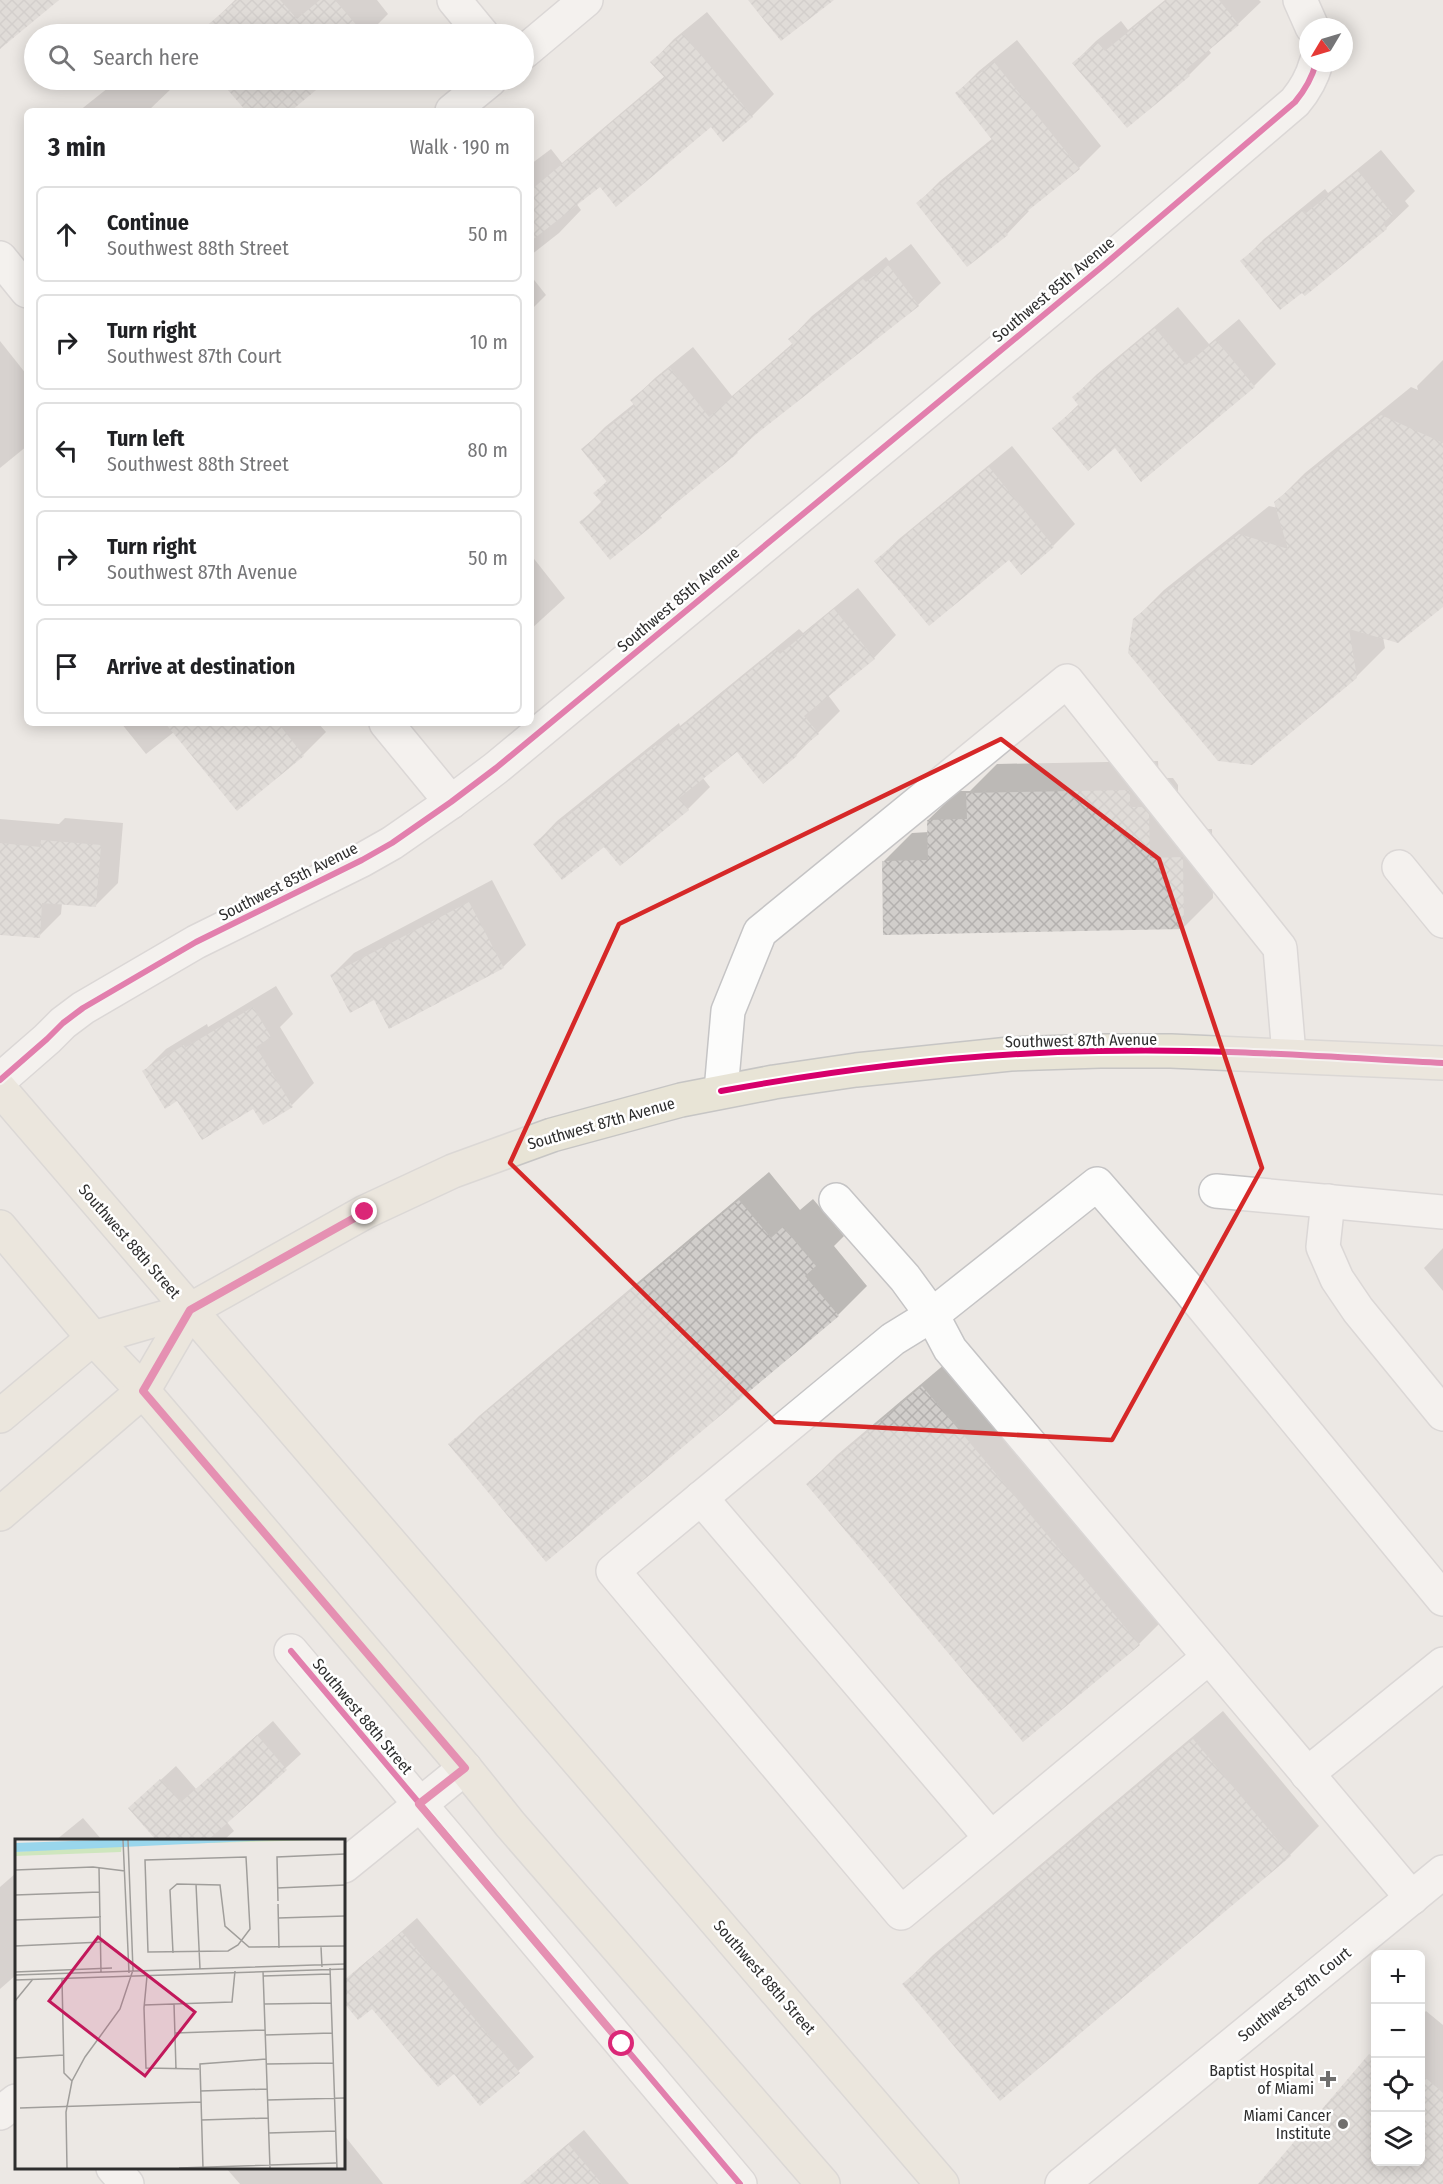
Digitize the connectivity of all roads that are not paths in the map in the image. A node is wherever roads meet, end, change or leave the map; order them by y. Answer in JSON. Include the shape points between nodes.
{"nodes":[{"id":1,"x":454,"y":0,"type":"edge"},
{"id":2,"x":586,"y":0,"type":"edge"},
{"id":3,"x":1300,"y":0,"type":"edge"},
{"id":4,"x":1308,"y":18,"type":"edge"},
{"id":5,"x":474,"y":24,"type":"edge"},
{"id":6,"x":534,"y":44,"type":"edge"},
{"id":7,"x":1314,"y":72,"type":"edge"},
{"id":8,"x":478,"y":90,"type":"edge"},
{"id":9,"x":456,"y":108,"type":"edge"},
{"id":10,"x":0,"y":258,"type":"edge"},
{"id":11,"x":24,"y":287,"type":"edge"},
{"id":12,"x":388,"y":726,"type":"edge"},
{"id":13,"x":451,"y":802,"type":"junction"},
{"id":14,"x":1399,"y":867,"type":"dead end"},
{"id":15,"x":1443,"y":921,"type":"edge"},
{"id":16,"x":1289,"y":1055,"type":"junction"},
{"id":17,"x":1443,"y":1063,"type":"edge"},
{"id":18,"x":0,"y":1080,"type":"edge"},
{"id":19,"x":0,"y":1089,"type":"edge"},
{"id":20,"x":721,"y":1091,"type":"junction"},
{"id":21,"x":1216,"y":1191,"type":"dead end"},
{"id":22,"x":836,"y":1200,"type":"dead end"},
{"id":23,"x":1328,"y":1201,"type":"junction"},
{"id":24,"x":1443,"y":1212,"type":"edge"},
{"id":25,"x":0,"y":1227,"type":"edge"},
{"id":26,"x":190,"y":1310,"type":"junction"},
{"id":27,"x":932,"y":1315,"type":"junction"},
{"id":28,"x":93,"y":1338,"type":"junction"},
{"id":29,"x":143,"y":1391,"type":"junction"},
{"id":30,"x":1443,"y":1414,"type":"edge"},
{"id":31,"x":0,"y":1416,"type":"edge"},
{"id":32,"x":702,"y":1498,"type":"junction"},
{"id":33,"x":0,"y":1514,"type":"edge"},
{"id":34,"x":1443,"y":1599,"type":"edge"},
{"id":35,"x":291,"y":1651,"type":"dead end"},
{"id":36,"x":1209,"y":1657,"type":"junction"},
{"id":37,"x":1443,"y":1664,"type":"edge"},
{"id":38,"x":465,"y":1768,"type":"junction"},
{"id":39,"x":1307,"y":1774,"type":"junction"},
{"id":40,"x":419,"y":1804,"type":"junction"},
{"id":41,"x":991,"y":1838,"type":"junction"},
{"id":42,"x":345,"y":1865,"type":"edge"},
{"id":43,"x":1443,"y":1872,"type":"edge"},
{"id":44,"x":1412,"y":1898,"type":"junction"},
{"id":45,"x":15,"y":2102,"type":"edge"},
{"id":46,"x":0,"y":2113,"type":"edge"},
{"id":47,"x":114,"y":2169,"type":"edge"},
{"id":48,"x":127,"y":2184,"type":"edge"},
{"id":49,"x":740,"y":2184,"type":"edge"},
{"id":50,"x":823,"y":2184,"type":"edge"},
{"id":51,"x":942,"y":2184,"type":"edge"},
{"id":52,"x":1062,"y":2184,"type":"edge"}],
"edges":[{"from":1,"to":5,"type":"street"},
{"from":2,"to":6,"type":"street"},
{"from":3,"to":4,"type":"street"},
{"from":7,"to":13,"type":"street","name":"Southwest 85th Avenue","via":[[1295,102],[1104,265]]},
{"from":8,"to":9,"type":"street"},
{"from":10,"to":11,"type":"street"},
{"from":12,"to":13,"type":"street"},
{"from":13,"to":18,"type":"street","name":"Southwest 85th Avenue","via":[[362,860],[196,942],[83,1008]]},
{"from":14,"to":15,"type":"street"},
{"from":16,"to":17,"type":"main road","name":"Southwest 87th Avenue"},
{"from":16,"to":20,"type":"main road","name":"Southwest 87th Avenue","via":[[1100,1050],[1010,1054],[856,1070]]},
{"from":16,"to":20,"type":"street","via":[[1280,948],[1067,681],[760,932],[728,1011]]},
{"from":19,"to":26,"type":"main road","name":"Southwest 88th Street"},
{"from":20,"to":26,"type":"main road","name":"Southwest 87th Avenue","via":[[591,1124],[453,1171],[365,1212]]},
{"from":21,"to":23,"type":"street"},
{"from":22,"to":27,"type":"street"},
{"from":23,"to":24,"type":"street"},
{"from":23,"to":30,"type":"street","via":[[1323,1247],[1336,1279]]},
{"from":25,"to":28,"type":"main road"},
{"from":26,"to":28,"type":"main road","name":"Southwest 87th Avenue"},
{"from":26,"to":29,"type":"main road"},
{"from":26,"to":51,"type":"main road","name":"Southwest 88th Street"},
{"from":27,"to":32,"type":"street","via":[[893,1339]]},
{"from":27,"to":34,"type":"street","via":[[1097,1184]]},
{"from":27,"to":36,"type":"street","via":[[950,1350]]},
{"from":28,"to":29,"type":"main road"},
{"from":28,"to":31,"type":"main road","name":"Southwest 87th Avenue"},
{"from":29,"to":33,"type":"main road"},
{"from":29,"to":38,"type":"main road"},
{"from":32,"to":41,"type":"street"},
{"from":32,"to":41,"type":"street","via":[[612,1571],[901,1914]]},
{"from":35,"to":40,"type":"street","name":"Southwest 88th Street"},
{"from":36,"to":39,"type":"street"},
{"from":36,"to":41,"type":"street"},
{"from":37,"to":39,"type":"street"},
{"from":38,"to":40,"type":"street"},
{"from":38,"to":50,"type":"main road"},
{"from":39,"to":44,"type":"street"},
{"from":40,"to":42,"type":"street"},
{"from":40,"to":49,"type":"street","name":"Southwest 88th Street"},
{"from":43,"to":44,"type":"street","name":"Southwest 87th Court"},
{"from":44,"to":52,"type":"street","name":"Southwest 87th Court"},
{"from":45,"to":46,"type":"street"},
{"from":47,"to":48,"type":"street"}]}
